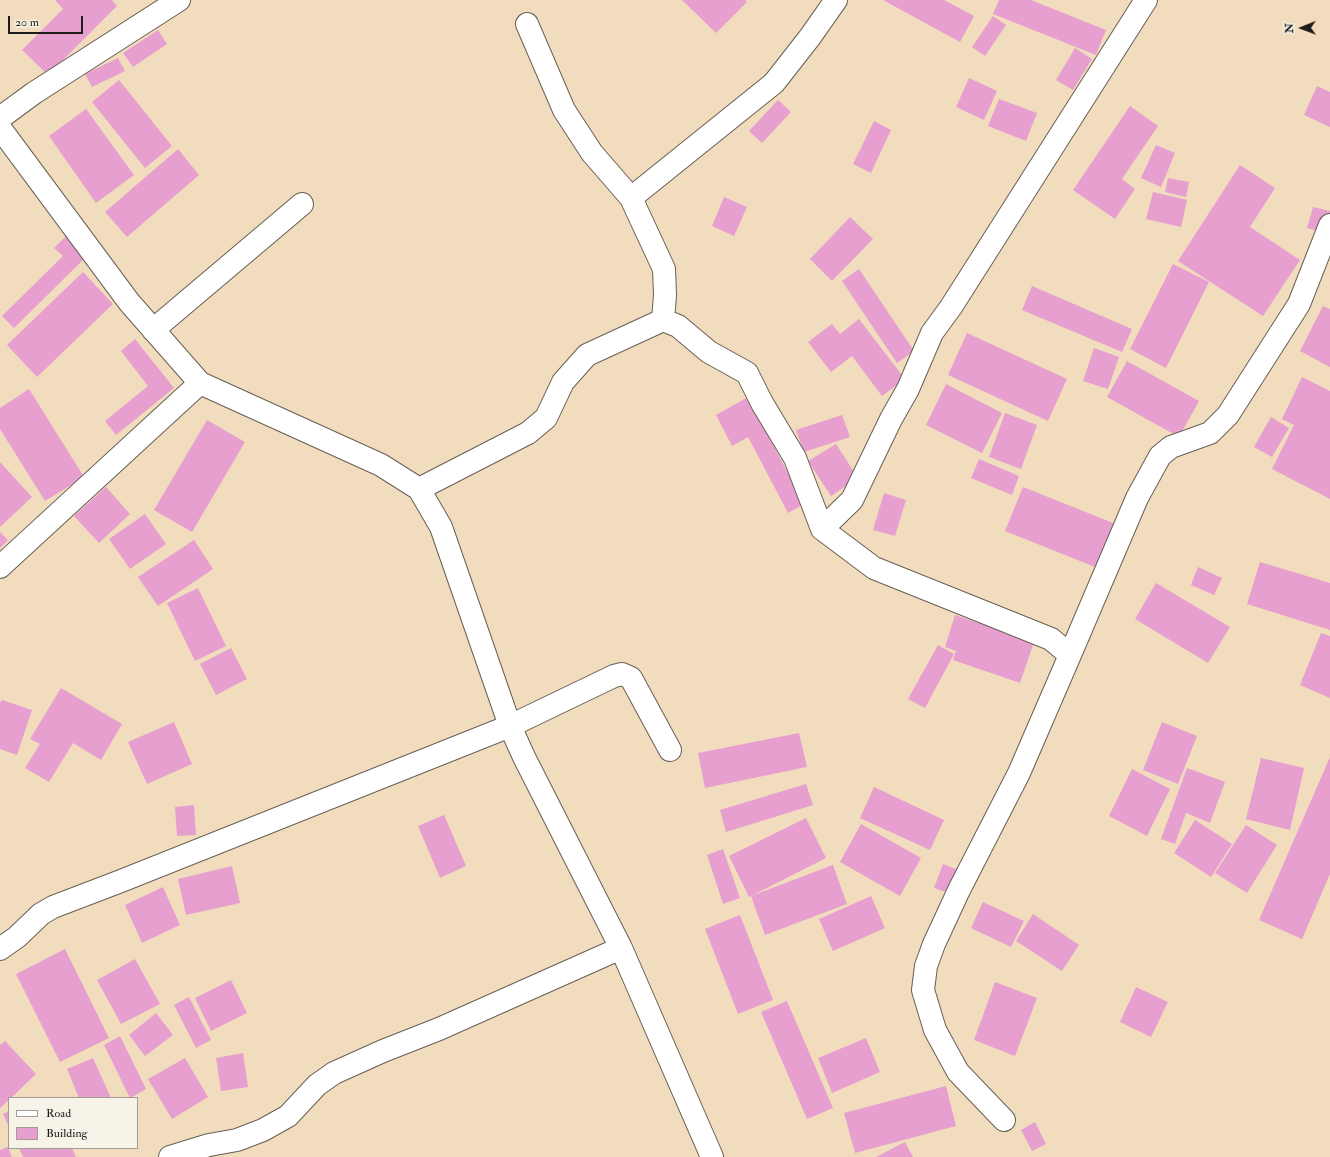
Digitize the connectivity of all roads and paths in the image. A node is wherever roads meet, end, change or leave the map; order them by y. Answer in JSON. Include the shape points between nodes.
{"nodes":[{"id":1,"x":179,"y":0,"type":"edge"},
{"id":2,"x":836,"y":0,"type":"edge"},
{"id":3,"x":1146,"y":0,"type":"edge"},
{"id":4,"x":527,"y":24,"type":"dead end"},
{"id":5,"x":0,"y":118,"type":"edge"},
{"id":6,"x":0,"y":128,"type":"edge"},
{"id":7,"x":631,"y":198,"type":"junction"},
{"id":8,"x":302,"y":204,"type":"dead end"},
{"id":9,"x":1330,"y":225,"type":"edge"},
{"id":10,"x":663,"y":320,"type":"junction"},
{"id":11,"x":153,"y":330,"type":"junction"},
{"id":12,"x":200,"y":383,"type":"junction"},
{"id":13,"x":418,"y":489,"type":"junction"},
{"id":14,"x":822,"y":529,"type":"junction"},
{"id":15,"x":0,"y":567,"type":"edge"},
{"id":16,"x":1070,"y":655,"type":"junction"},
{"id":17,"x":510,"y":726,"type":"junction"},
{"id":18,"x":670,"y":750,"type":"dead end"},
{"id":19,"x":621,"y":948,"type":"junction"},
{"id":20,"x":0,"y":949,"type":"edge"},
{"id":21,"x":1004,"y":1120,"type":"dead end"},
{"id":22,"x":170,"y":1157,"type":"edge"},
{"id":23,"x":712,"y":1157,"type":"edge"}],
"edges":[{"from":1,"to":5,"type":"street","via":[[34,93]]},
{"from":2,"to":7,"type":"street","via":[[774,83]]},
{"from":3,"to":14,"type":"street","via":[[932,333],[908,389],[852,500]]},
{"from":4,"to":7,"type":"street","via":[[564,110],[592,153]]},
{"from":6,"to":11,"type":"street","via":[[129,302]]},
{"from":7,"to":10,"type":"street","via":[[664,269]]},
{"from":8,"to":11,"type":"street"},
{"from":9,"to":16,"type":"street","via":[[1299,304],[1228,415],[1210,433],[1171,447],[1160,456],[1137,498]]},
{"from":10,"to":13,"type":"street","via":[[587,355],[563,382],[546,418],[528,433]]},
{"from":10,"to":14,"type":"street","via":[[678,326],[710,352],[746,373],[795,458]]},
{"from":11,"to":12,"type":"street"},
{"from":12,"to":13,"type":"street","via":[[381,465]]},
{"from":12,"to":15,"type":"street"},
{"from":13,"to":17,"type":"street","via":[[441,527]]},
{"from":14,"to":16,"type":"street","via":[[874,568],[1051,639]]},
{"from":16,"to":21,"type":"street","via":[[1018,773],[959,890],[926,966],[923,990],[935,1030],[958,1072]]},
{"from":17,"to":18,"type":"street","via":[[622,674],[631,678]]},
{"from":17,"to":19,"type":"street"},
{"from":17,"to":20,"type":"street","via":[[53,907]]},
{"from":19,"to":22,"type":"street","via":[[334,1073],[317,1085],[288,1116],[263,1130],[237,1140],[209,1144]]},
{"from":19,"to":23,"type":"street"}]}
